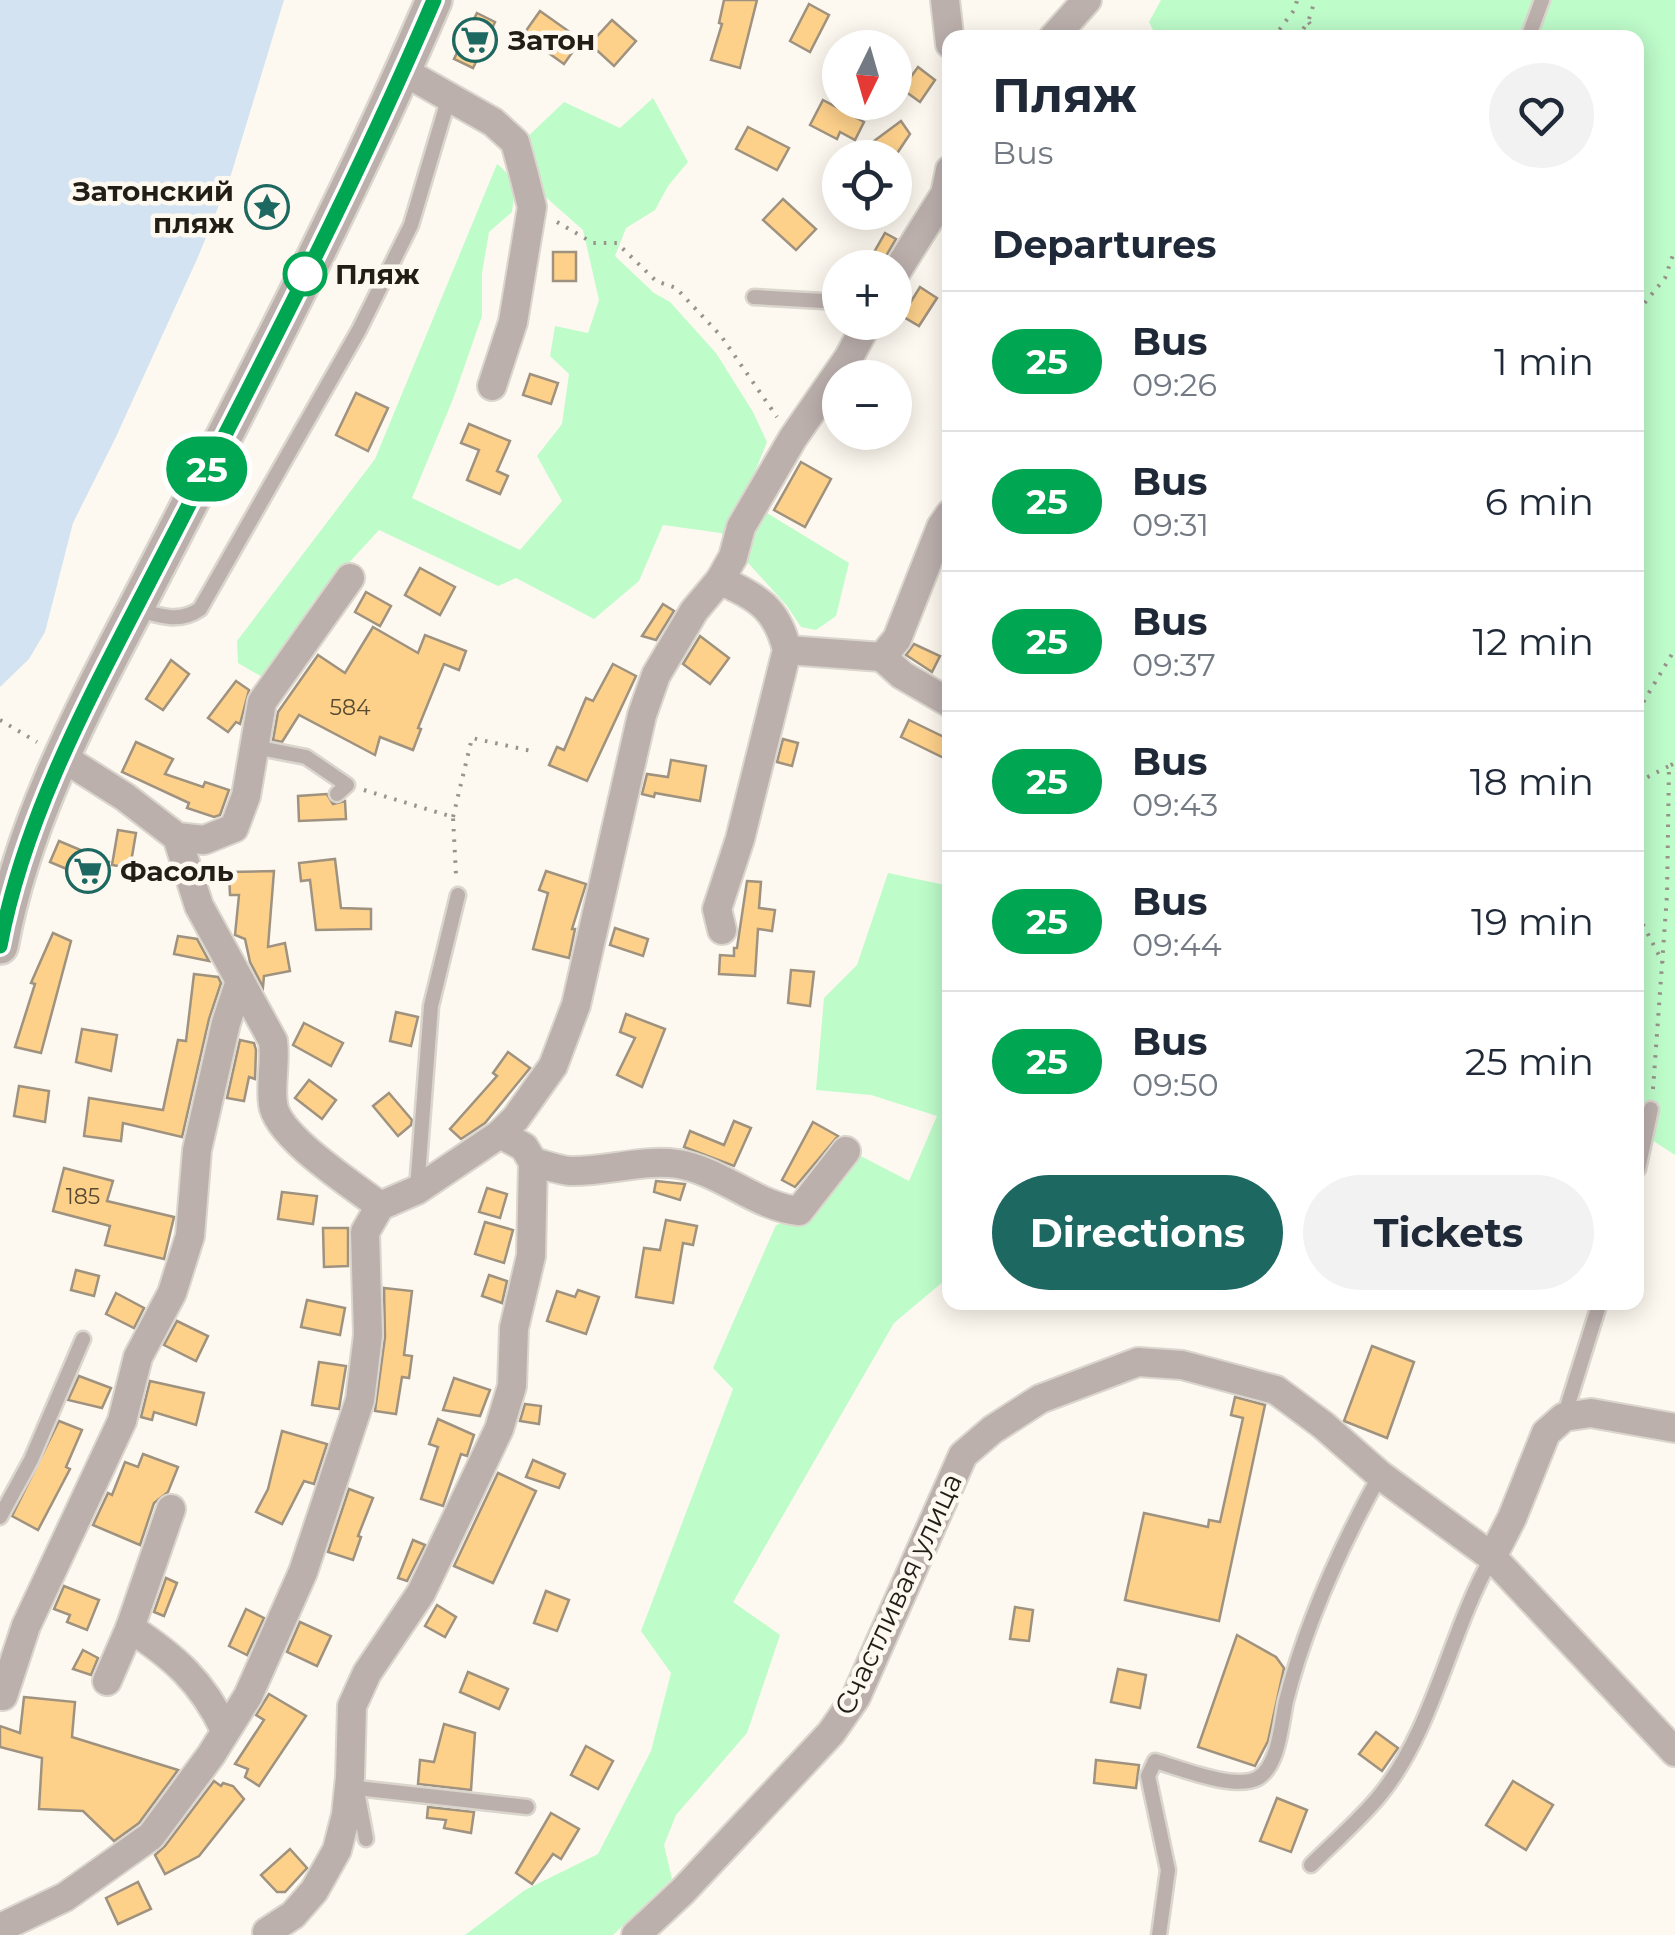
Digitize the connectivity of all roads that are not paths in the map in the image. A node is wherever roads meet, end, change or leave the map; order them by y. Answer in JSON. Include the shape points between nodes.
{"nodes":[{"id":1,"x":434,"y":0,"type":"edge"},
{"id":2,"x":946,"y":0,"type":"edge"},
{"id":3,"x":1086,"y":0,"type":"edge"},
{"id":4,"x":1542,"y":0,"type":"edge"},
{"id":5,"x":949,"y":30,"type":"edge"},
{"id":6,"x":1060,"y":30,"type":"edge"},
{"id":7,"x":1531,"y":30,"type":"edge"},
{"id":8,"x":404,"y":72,"type":"junction"},
{"id":9,"x":450,"y":97,"type":"junction"},
{"id":10,"x":942,"y":199,"type":"edge"},
{"id":11,"x":910,"y":250,"type":"edge"},
{"id":12,"x":754,"y":297,"type":"dead end"},
{"id":13,"x":822,"y":301,"type":"edge"},
{"id":14,"x":858,"y":340,"type":"edge"},
{"id":15,"x":492,"y":386,"type":"dead end"},
{"id":16,"x":942,"y":525,"type":"edge"},
{"id":17,"x":350,"y":578,"type":"dead end"},
{"id":18,"x":720,"y":580,"type":"junction"},
{"id":19,"x":134,"y":608,"type":"junction"},
{"id":20,"x":788,"y":650,"type":"junction"},
{"id":21,"x":882,"y":657,"type":"junction"},
{"id":22,"x":942,"y":698,"type":"edge"},
{"id":23,"x":256,"y":747,"type":"junction"},
{"id":24,"x":62,"y":757,"type":"junction"},
{"id":25,"x":342,"y":790,"type":"road end"},
{"id":26,"x":177,"y":837,"type":"junction"},
{"id":27,"x":458,"y":895,"type":"road end"},
{"id":28,"x":722,"y":930,"type":"dead end"},
{"id":29,"x":0,"y":946,"type":"edge"},
{"id":30,"x":240,"y":981,"type":"junction"},
{"id":31,"x":1651,"y":1109,"type":"road end"},
{"id":32,"x":500,"y":1134,"type":"junction"},
{"id":33,"x":1644,"y":1141,"type":"edge"},
{"id":34,"x":846,"y":1151,"type":"dead end"},
{"id":35,"x":533,"y":1162,"type":"junction"},
{"id":36,"x":416,"y":1190,"type":"junction"},
{"id":37,"x":380,"y":1206,"type":"junction"},
{"id":38,"x":1598,"y":1310,"type":"edge"},
{"id":39,"x":83,"y":1339,"type":"dead end"},
{"id":40,"x":1564,"y":1418,"type":"junction"},
{"id":41,"x":1675,"y":1428,"type":"edge"},
{"id":42,"x":1380,"y":1476,"type":"junction"},
{"id":43,"x":171,"y":1509,"type":"dead end"},
{"id":44,"x":0,"y":1516,"type":"edge"},
{"id":45,"x":1492,"y":1557,"type":"junction"},
{"id":46,"x":130,"y":1628,"type":"junction"},
{"id":47,"x":107,"y":1681,"type":"dead end"},
{"id":48,"x":2,"y":1696,"type":"dead end"},
{"id":49,"x":225,"y":1730,"type":"junction"},
{"id":50,"x":1675,"y":1752,"type":"edge"},
{"id":51,"x":353,"y":1783,"type":"junction"},
{"id":52,"x":527,"y":1806,"type":"dead end"},
{"id":53,"x":366,"y":1839,"type":"dead end"},
{"id":54,"x":1312,"y":1865,"type":"dead end"},
{"id":55,"x":0,"y":1928,"type":"edge"},
{"id":56,"x":267,"y":1932,"type":"dead end"},
{"id":57,"x":636,"y":1935,"type":"edge"},
{"id":58,"x":1160,"y":1935,"type":"edge"}],
"edges":[{"from":1,"to":8,"type":"street"},
{"from":2,"to":5,"type":"street"},
{"from":3,"to":6,"type":"street"},
{"from":4,"to":7,"type":"lane"},
{"from":8,"to":9,"type":"street"},
{"from":8,"to":19,"type":"street"},
{"from":9,"to":15,"type":"street","via":[[515,142],[532,207],[513,322]]},
{"from":9,"to":19,"type":"lane","via":[[411,226],[200,609],[168,618]]},
{"from":10,"to":11,"type":"street"},
{"from":12,"to":13,"type":"lane"},
{"from":14,"to":18,"type":"street","via":[[741,526]]},
{"from":16,"to":21,"type":"street","via":[[897,639]]},
{"from":17,"to":23,"type":"street","via":[[262,702]]},
{"from":18,"to":20,"type":"street","via":[[752,595],[772,615]]},
{"from":18,"to":32,"type":"street","via":[[656,675],[642,715],[576,1005],[554,1066]]},
{"from":19,"to":24,"type":"street"},
{"from":20,"to":21,"type":"street"},
{"from":20,"to":28,"type":"street","via":[[717,909]]},
{"from":21,"to":22,"type":"street"},
{"from":23,"to":25,"type":"lane","via":[[306,757]]},
{"from":23,"to":26,"type":"street","via":[[234,828],[204,840]]},
{"from":24,"to":26,"type":"street"},
{"from":24,"to":29,"type":"street","via":[[24,852]]},
{"from":26,"to":30,"type":"street","via":[[198,906]]},
{"from":27,"to":36,"type":"lane","via":[[431,1006]]},
{"from":30,"to":37,"type":"street","via":[[273,1041],[272,1107],[289,1134]]},
{"from":30,"to":48,"type":"street","via":[[197,1150],[190,1236],[172,1292],[138,1357],[122,1421],[26,1626]]},
{"from":31,"to":33,"type":"lane"},
{"from":32,"to":35,"type":"street","via":[[524,1146]]},
{"from":32,"to":36,"type":"street"},
{"from":34,"to":35,"type":"street","via":[[799,1211],[682,1165],[646,1161],[570,1171]]},
{"from":35,"to":51,"type":"street","via":[[530,1256],[508,1400],[421,1593],[352,1706]]},
{"from":36,"to":37,"type":"street"},
{"from":37,"to":49,"type":"street","via":[[366,1232],[368,1335],[360,1400],[303,1572],[248,1696]]},
{"from":38,"to":40,"type":"lane"},
{"from":39,"to":44,"type":"lane"},
{"from":40,"to":41,"type":"street","via":[[1591,1413]]},
{"from":40,"to":45,"type":"street","via":[[1546,1433]]},
{"from":42,"to":45,"type":"street","name":"Счастливая улица"},
{"from":42,"to":57,"type":"street","name":"Счастливая улица","via":[[1276,1390],[1182,1366],[1138,1362],[1040,1400],[963,1455],[856,1698],[831,1733]]},
{"from":42,"to":58,"type":"lane","via":[[1296,1661],[1270,1769],[1254,1781],[1229,1782],[1155,1761],[1148,1776],[1168,1870]]},
{"from":43,"to":46,"type":"street"},
{"from":45,"to":50,"type":"street","name":"Счастливая улица"},
{"from":45,"to":54,"type":"lane","via":[[1406,1752],[1382,1793]]},
{"from":46,"to":47,"type":"street"},
{"from":46,"to":49,"type":"street","via":[[196,1680]]},
{"from":49,"to":55,"type":"street","via":[[151,1836],[65,1897]]},
{"from":51,"to":52,"type":"lane"},
{"from":51,"to":53,"type":"lane"},
{"from":51,"to":56,"type":"street","via":[[314,1891]]}]}
